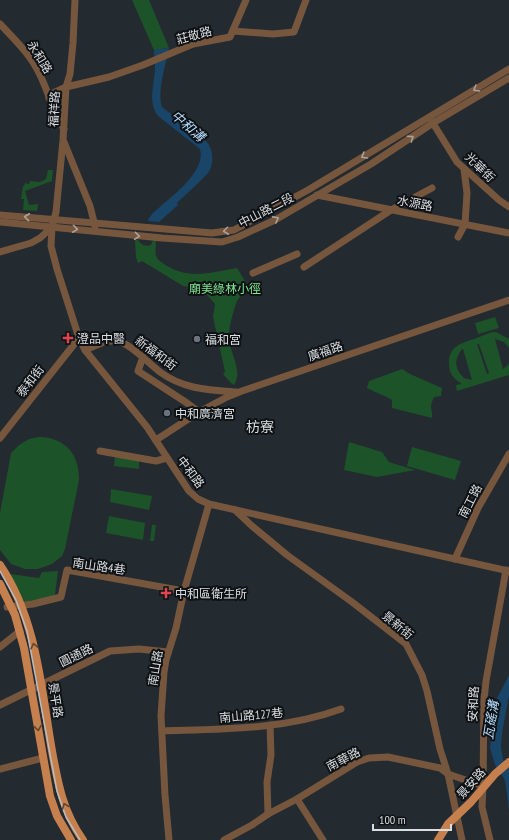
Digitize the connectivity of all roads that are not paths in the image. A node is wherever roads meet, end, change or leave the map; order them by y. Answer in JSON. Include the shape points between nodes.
{"nodes":[{"id":1,"x":75,"y":0,"type":"edge"},
{"id":2,"x":246,"y":0,"type":"edge"},
{"id":3,"x":306,"y":0,"type":"edge"},
{"id":4,"x":0,"y":24,"type":"edge"},
{"id":5,"x":233,"y":31,"type":"junction"},
{"id":6,"x":509,"y":69,"type":"edge"},
{"id":7,"x":509,"y":78,"type":"edge"},
{"id":8,"x":66,"y":87,"type":"junction"},
{"id":9,"x":49,"y":98,"type":"junction"},
{"id":10,"x":431,"y":120,"type":"junction"},
{"id":11,"x":64,"y":129,"type":"junction"},
{"id":12,"x":63,"y":140,"type":"junction"},
{"id":13,"x":464,"y":169,"type":"junction"},
{"id":14,"x":432,"y":188,"type":"dead end"},
{"id":15,"x":317,"y":195,"type":"junction"},
{"id":16,"x":509,"y":207,"type":"edge"},
{"id":17,"x":390,"y":210,"type":"junction"},
{"id":18,"x":0,"y":215,"type":"edge"},
{"id":19,"x":54,"y":220,"type":"junction"},
{"id":20,"x":0,"y":222,"type":"edge"},
{"id":21,"x":94,"y":223,"type":"junction"},
{"id":22,"x":465,"y":224,"type":"junction"},
{"id":23,"x":52,"y":228,"type":"junction"},
{"id":24,"x":98,"y":233,"type":"junction"},
{"id":25,"x":509,"y":233,"type":"edge"},
{"id":26,"x":458,"y":238,"type":"dead end"},
{"id":27,"x":0,"y":252,"type":"edge"},
{"id":28,"x":297,"y":254,"type":"dead end"},
{"id":29,"x":304,"y":267,"type":"dead end"},
{"id":30,"x":253,"y":273,"type":"dead end"},
{"id":31,"x":509,"y":300,"type":"edge"},
{"id":32,"x":79,"y":338,"type":"junction"},
{"id":33,"x":85,"y":350,"type":"junction"},
{"id":34,"x":143,"y":357,"type":"junction"},
{"id":35,"x":238,"y":392,"type":"junction"},
{"id":36,"x":199,"y":412,"type":"junction"},
{"id":37,"x":0,"y":438,"type":"edge"},
{"id":38,"x":156,"y":440,"type":"junction"},
{"id":39,"x":100,"y":451,"type":"dead end"},
{"id":40,"x":509,"y":454,"type":"edge"},
{"id":41,"x":167,"y":458,"type":"junction"},
{"id":42,"x":209,"y":504,"type":"junction"},
{"id":43,"x":235,"y":510,"type":"junction"},
{"id":44,"x":455,"y":560,"type":"junction"},
{"id":45,"x":0,"y":565,"type":"edge"},
{"id":46,"x":508,"y":571,"type":"edge"},
{"id":47,"x":0,"y":584,"type":"edge"},
{"id":48,"x":184,"y":591,"type":"junction"},
{"id":49,"x":21,"y":605,"type":"junction"},
{"id":50,"x":9,"y":607,"type":"junction"},
{"id":51,"x":20,"y":631,"type":"junction"},
{"id":52,"x":0,"y":647,"type":"edge"},
{"id":53,"x":168,"y":652,"type":"junction"},
{"id":54,"x":41,"y":684,"type":"junction"},
{"id":55,"x":32,"y":690,"type":"junction"},
{"id":56,"x":0,"y":705,"type":"edge"},
{"id":57,"x":341,"y":709,"type":"dead end"},
{"id":58,"x":270,"y":725,"type":"junction"},
{"id":59,"x":162,"y":731,"type":"junction"},
{"id":60,"x":43,"y":758,"type":"junction"},
{"id":61,"x":509,"y":762,"type":"edge"},
{"id":62,"x":0,"y":769,"type":"edge"},
{"id":63,"x":448,"y":774,"type":"junction"},
{"id":64,"x":484,"y":786,"type":"junction"},
{"id":65,"x":297,"y":799,"type":"junction"},
{"id":66,"x":268,"y":814,"type":"junction"},
{"id":67,"x":456,"y":815,"type":"junction"},
{"id":68,"x":71,"y":840,"type":"edge"},
{"id":69,"x":83,"y":840,"type":"edge"},
{"id":70,"x":169,"y":840,"type":"edge"},
{"id":71,"x":224,"y":840,"type":"edge"},
{"id":72,"x":323,"y":840,"type":"edge"},
{"id":73,"x":438,"y":840,"type":"edge"},
{"id":74,"x":462,"y":840,"type":"edge"},
{"id":75,"x":490,"y":840,"type":"edge"}],
"edges":[{"from":1,"to":8,"type":"street","name":"福祥路","via":[[70,74]]},
{"from":2,"to":5,"type":"street"},
{"from":3,"to":5,"type":"street","via":[[294,32],[272,34]]},
{"from":4,"to":9,"type":"street","name":"永和路","via":[[30,58]]},
{"from":5,"to":8,"type":"street","name":"莊敬路","via":[[230,37],[192,44],[109,77]]},
{"from":6,"to":10,"type":"street","name":"中山路二段","one_way":true},
{"from":7,"to":10,"type":"street","name":"中山路二段"},
{"from":8,"to":9,"type":"street","name":"莊敬路"},
{"from":8,"to":11,"type":"street","name":"福祥路"},
{"from":9,"to":11,"type":"street","name":"永和路","via":[[57,120]]},
{"from":10,"to":13,"type":"street","name":"光華街"},
{"from":15,"to":10,"type":"street","name":"中山路二段","one_way":true,"via":[[371,164]]},
{"from":10,"to":21,"type":"street","name":"中山路二段","one_way":true,"via":[[234,230],[212,233]]},
{"from":11,"to":12,"type":"street","name":"福祥路"},
{"from":12,"to":19,"type":"street","name":"福祥路"},
{"from":12,"to":21,"type":"street","via":[[90,206]]},
{"from":13,"to":16,"type":"street","name":"光華街"},
{"from":13,"to":22,"type":"street","via":[[468,193]]},
{"from":14,"to":17,"type":"street"},
{"from":15,"to":17,"type":"street","name":"水源路"},
{"from":24,"to":15,"type":"street","name":"中山路二段","one_way":true,"via":[[222,242],[276,220]]},
{"from":17,"to":22,"type":"street","name":"水源路"},
{"from":17,"to":29,"type":"street"},
{"from":19,"to":18,"type":"street","name":"中山路二段","one_way":true},
{"from":19,"to":21,"type":"street","name":"中山路二段"},
{"from":19,"to":23,"type":"street","name":"中和路"},
{"from":20,"to":23,"type":"street","name":"中山路二段"},
{"from":21,"to":24,"type":"street"},
{"from":22,"to":25,"type":"street","name":"水源路"},
{"from":22,"to":26,"type":"street"},
{"from":23,"to":24,"type":"street","name":"中山路二段","one_way":true},
{"from":23,"to":27,"type":"street","via":[[32,243]]},
{"from":23,"to":32,"type":"street","name":"中和路","via":[[51,249]]},
{"from":28,"to":30,"type":"street"},
{"from":31,"to":35,"type":"street","name":"廣福路"},
{"from":32,"to":33,"type":"street","name":"中和路"},
{"from":32,"to":37,"type":"street","name":"泰和街"},
{"from":33,"to":34,"type":"street","name":"新福和街","via":[[104,342],[118,340]]},
{"from":33,"to":38,"type":"street","name":"中和路"},
{"from":34,"to":35,"type":"street","name":"新福和街","via":[[159,371],[183,385]]},
{"from":34,"to":36,"type":"street","via":[[138,371]]},
{"from":35,"to":36,"type":"street","name":"廣福路"},
{"from":36,"to":38,"type":"street","name":"廣福路"},
{"from":38,"to":41,"type":"street","name":"中和路"},
{"from":39,"to":41,"type":"street","via":[[156,461]]},
{"from":40,"to":44,"type":"street","name":"南工路","via":[[478,508]]},
{"from":41,"to":42,"type":"street","name":"中和路","via":[[189,490],[198,499]]},
{"from":42,"to":43,"type":"street","name":"中和路"},
{"from":42,"to":48,"type":"street","name":"南山路"},
{"from":43,"to":44,"type":"street","name":"中和路"},
{"from":43,"to":63,"type":"street","name":"景新街","via":[[287,554],[406,644],[427,690]]},
{"from":44,"to":46,"type":"street","name":"中和路"},
{"from":45,"to":49,"type":"main road","name":"景平路"},
{"from":46,"to":64,"type":"street","name":"安和路","via":[[484,694]]},
{"from":47,"to":50,"type":"main road","name":"景平路"},
{"from":48,"to":49,"type":"street","name":"南山路4巷","via":[[67,570],[61,597]]},
{"from":48,"to":53,"type":"street","name":"南山路"},
{"from":49,"to":50,"type":"street","name":"南山路4巷"},
{"from":54,"to":49,"type":"main road","name":"景平路","one_way":true,"via":[[34,645]]},
{"from":50,"to":51,"type":"main road","name":"景平路"},
{"from":51,"to":52,"type":"street"},
{"from":51,"to":55,"type":"main road","name":"景平路"},
{"from":53,"to":54,"type":"street","name":"圓通路","via":[[110,650]]},
{"from":53,"to":59,"type":"street","name":"南山路","via":[[164,672]]},
{"from":54,"to":55,"type":"street","name":"圓通路"},
{"from":69,"to":54,"type":"main road","name":"景平路","one_way":true,"via":[[62,799]]},
{"from":55,"to":56,"type":"street","name":"圓通路"},
{"from":55,"to":60,"type":"main road","name":"景平路","one_way":true},
{"from":57,"to":58,"type":"street","name":"南山路127巷","via":[[323,716]]},
{"from":58,"to":59,"type":"street","name":"南山路127巷"},
{"from":58,"to":66,"type":"street"},
{"from":59,"to":70,"type":"street","name":"南山路","via":[[164,795]]},
{"from":60,"to":62,"type":"street"},
{"from":60,"to":68,"type":"main road","name":"景平路","via":[[53,806]]},
{"from":61,"to":64,"type":"main road","name":"景安路"},
{"from":63,"to":64,"type":"street","name":"南華路"},
{"from":63,"to":65,"type":"street","name":"南華路","via":[[440,768],[408,761],[388,757],[369,758],[357,762]]},
{"from":63,"to":67,"type":"street","name":"景新街"},
{"from":64,"to":67,"type":"main road","name":"景安路"},
{"from":64,"to":75,"type":"street","name":"安和路","via":[[482,807]]},
{"from":65,"to":66,"type":"street","name":"南華路"},
{"from":65,"to":72,"type":"street"},
{"from":66,"to":71,"type":"street","name":"南華路"},
{"from":67,"to":73,"type":"main road","name":"景安路"},
{"from":67,"to":74,"type":"street","name":"景新街"}]}
